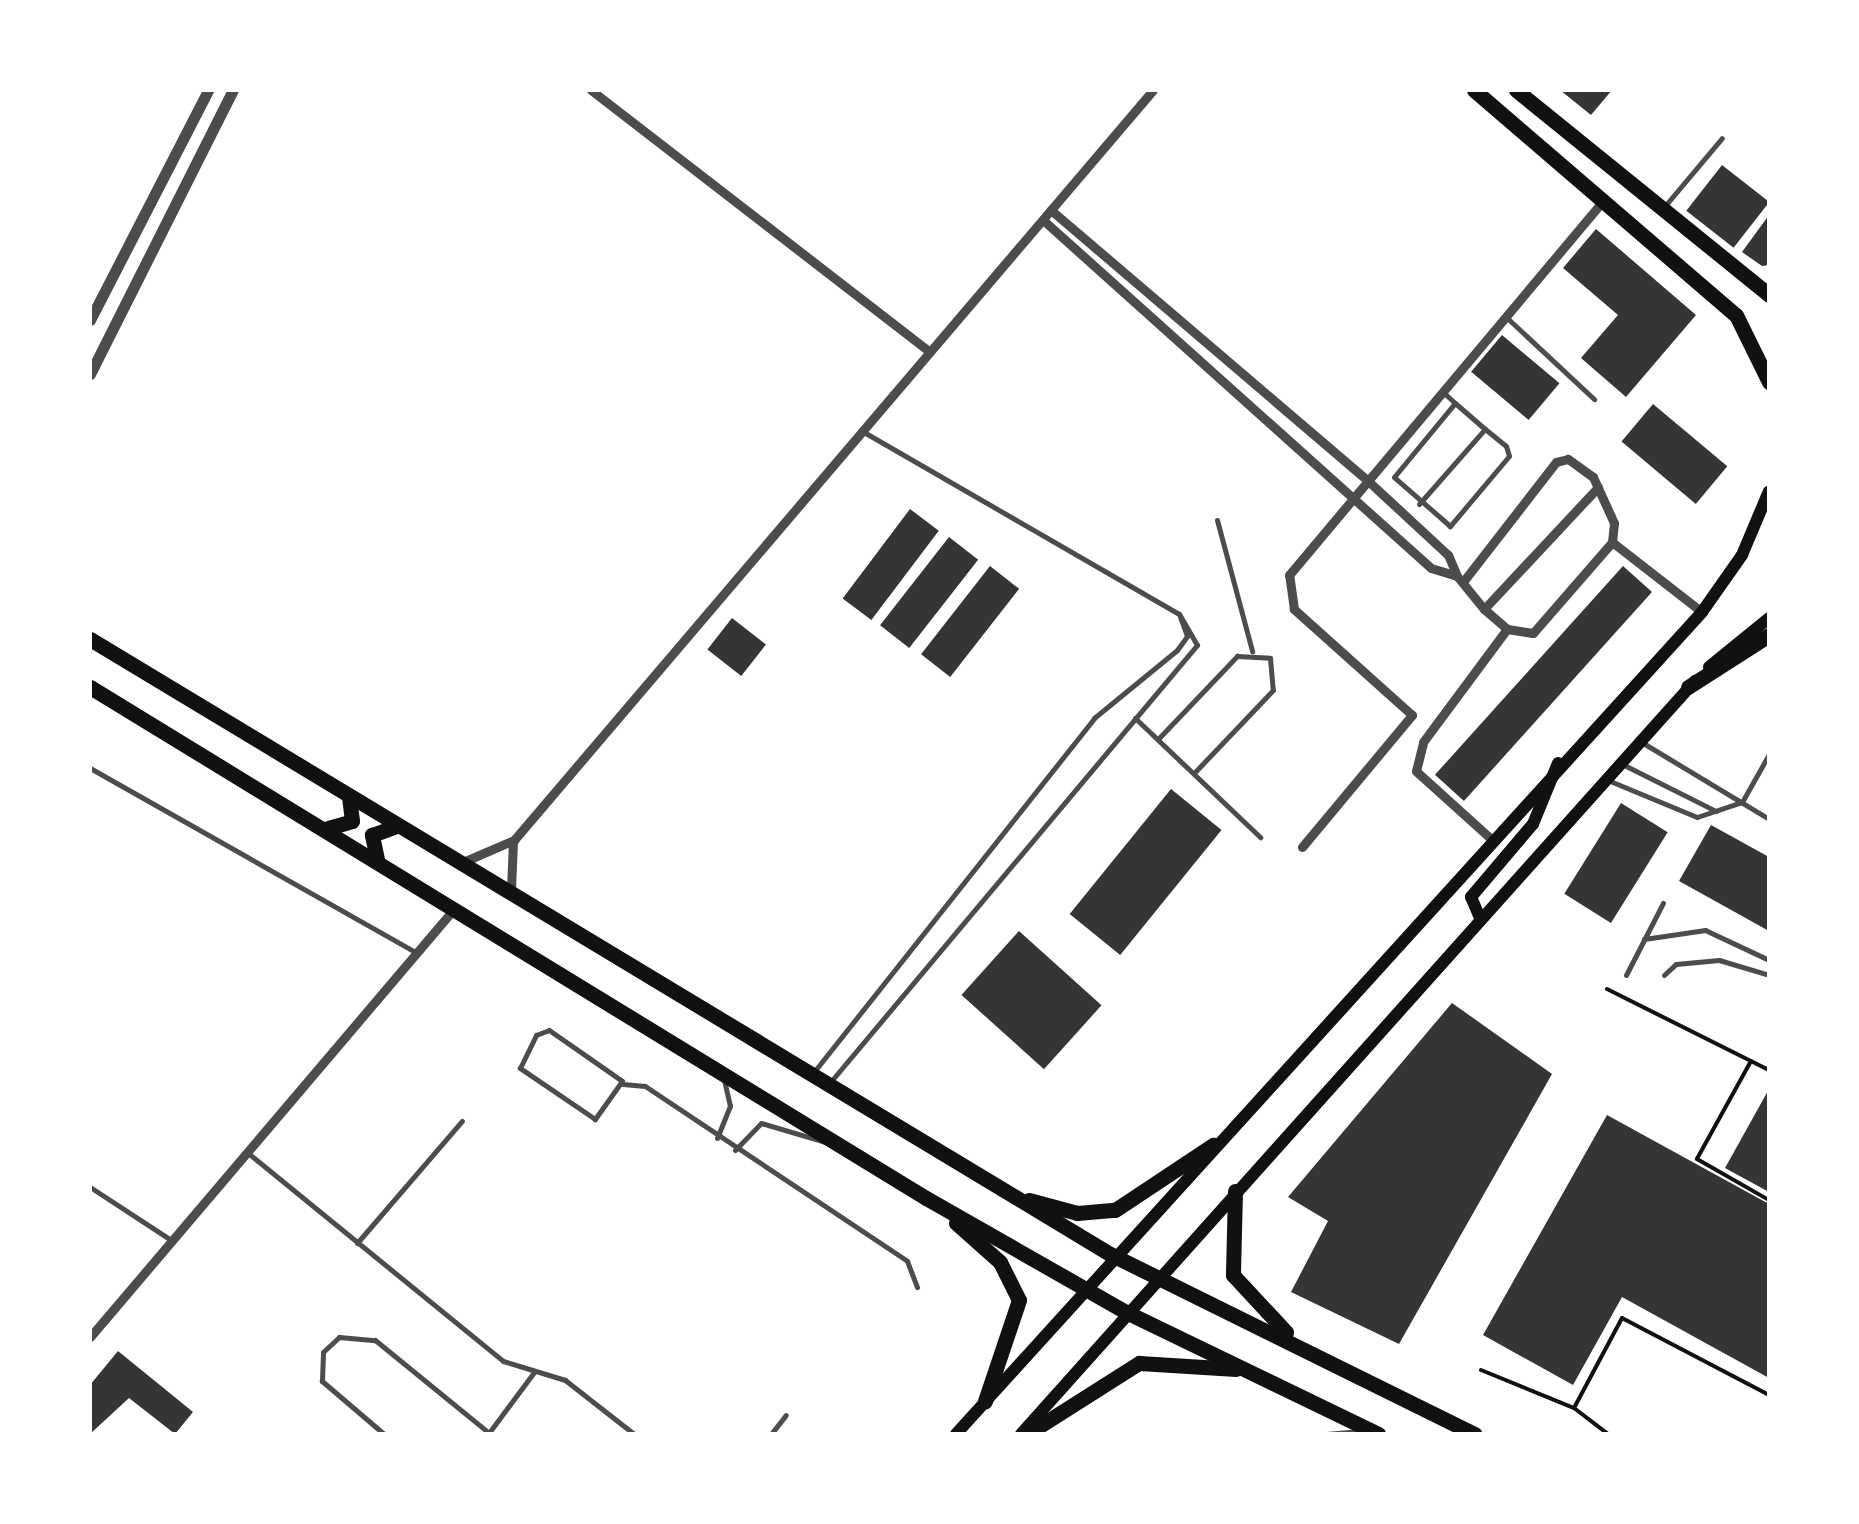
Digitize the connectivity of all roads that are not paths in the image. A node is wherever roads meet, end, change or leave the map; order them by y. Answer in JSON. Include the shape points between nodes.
{"nodes":[{"id":1,"x":208,"y":90,"type":"edge"},
{"id":2,"x":233,"y":90,"type":"edge"},
{"id":3,"x":591,"y":90,"type":"edge"},
{"id":4,"x":1153,"y":90,"type":"edge"},
{"id":5,"x":1474,"y":90,"type":"edge"},
{"id":6,"x":1516,"y":90,"type":"edge"},
{"id":7,"x":1722,"y":138,"type":"dead end"},
{"id":8,"x":152,"y":190,"type":"junction"},
{"id":9,"x":1604,"y":199,"type":"junction"},
{"id":10,"x":172,"y":201,"type":"junction"},
{"id":11,"x":1662,"y":209,"type":"junction"},
{"id":12,"x":1050,"y":210,"type":"junction"},
{"id":13,"x":1042,"y":220,"type":"junction"},
{"id":14,"x":1769,"y":295,"type":"edge"},
{"id":15,"x":1505,"y":316,"type":"junction"},
{"id":16,"x":90,"y":320,"type":"edge"},
{"id":17,"x":930,"y":352,"type":"junction"},
{"id":18,"x":90,"y":374,"type":"edge"},
{"id":19,"x":1769,"y":382,"type":"edge"},
{"id":20,"x":1442,"y":392,"type":"junction"},
{"id":21,"x":1594,"y":399,"type":"dead end"},
{"id":22,"x":1455,"y":403,"type":"junction"},
{"id":23,"x":1486,"y":429,"type":"junction"},
{"id":24,"x":862,"y":431,"type":"junction"},
{"id":25,"x":1366,"y":480,"type":"junction"},
{"id":26,"x":1598,"y":487,"type":"junction"},
{"id":27,"x":1769,"y":491,"type":"edge"},
{"id":28,"x":1353,"y":496,"type":"junction"},
{"id":29,"x":1419,"y":504,"type":"junction"},
{"id":30,"x":1217,"y":520,"type":"dead end"},
{"id":31,"x":1612,"y":542,"type":"junction"},
{"id":32,"x":1460,"y":579,"type":"junction"},
{"id":33,"x":1484,"y":609,"type":"junction"},
{"id":34,"x":1702,"y":612,"type":"junction"},
{"id":35,"x":1178,"y":614,"type":"junction"},
{"id":36,"x":1769,"y":618,"type":"edge"},
{"id":37,"x":1507,"y":629,"type":"junction"},
{"id":38,"x":1769,"y":635,"type":"edge"},
{"id":39,"x":90,"y":639,"type":"edge"},
{"id":40,"x":1252,"y":651,"type":"junction"},
{"id":41,"x":1688,"y":686,"type":"junction"},
{"id":42,"x":90,"y":688,"type":"edge"},
{"id":43,"x":1135,"y":718,"type":"junction"},
{"id":44,"x":1158,"y":739,"type":"junction"},
{"id":45,"x":1638,"y":740,"type":"junction"},
{"id":46,"x":1769,"y":754,"type":"edge"},
{"id":47,"x":1559,"y":761,"type":"junction"},
{"id":48,"x":1617,"y":762,"type":"junction"},
{"id":49,"x":90,"y":768,"type":"edge"},
{"id":50,"x":1194,"y":773,"type":"junction"},
{"id":51,"x":1603,"y":777,"type":"junction"},
{"id":52,"x":349,"y":797,"type":"junction"},
{"id":53,"x":1742,"y":802,"type":"junction"},
{"id":54,"x":1716,"y":811,"type":"junction"},
{"id":55,"x":1769,"y":819,"type":"edge"},
{"id":56,"x":397,"y":826,"type":"junction"},
{"id":57,"x":328,"y":828,"type":"junction"},
{"id":58,"x":1489,"y":836,"type":"junction"},
{"id":59,"x":1260,"y":837,"type":"dead end"},
{"id":60,"x":514,"y":840,"type":"junction"},
{"id":61,"x":1302,"y":847,"type":"dead end"},
{"id":62,"x":377,"y":860,"type":"junction"},
{"id":63,"x":452,"y":860,"type":"junction"},
{"id":64,"x":516,"y":899,"type":"junction"},
{"id":65,"x":1663,"y":904,"type":"dead end"},
{"id":66,"x":453,"y":910,"type":"junction"},
{"id":67,"x":1480,"y":918,"type":"junction"},
{"id":68,"x":1644,"y":939,"type":"junction"},
{"id":69,"x":416,"y":953,"type":"junction"},
{"id":70,"x":1769,"y":960,"type":"edge"},
{"id":71,"x":1626,"y":975,"type":"dead end"},
{"id":72,"x":1664,"y":975,"type":"dead end"},
{"id":73,"x":1769,"y":975,"type":"edge"},
{"id":74,"x":712,"y":1068,"type":"junction"},
{"id":75,"x":808,"y":1080,"type":"junction"},
{"id":76,"x":623,"y":1084,"type":"junction"},
{"id":77,"x":824,"y":1090,"type":"junction"},
{"id":78,"x":462,"y":1120,"type":"dead end"},
{"id":79,"x":717,"y":1138,"type":"junction"},
{"id":80,"x":832,"y":1141,"type":"junction"},
{"id":81,"x":1213,"y":1146,"type":"junction"},
{"id":82,"x":735,"y":1150,"type":"junction"},
{"id":83,"x":246,"y":1151,"type":"junction"},
{"id":84,"x":90,"y":1187,"type":"edge"},
{"id":85,"x":996,"y":1188,"type":"junction"},
{"id":86,"x":1234,"y":1192,"type":"junction"},
{"id":87,"x":926,"y":1198,"type":"junction"},
{"id":88,"x":171,"y":1240,"type":"junction"},
{"id":89,"x":358,"y":1242,"type":"junction"},
{"id":90,"x":1110,"y":1254,"type":"junction"},
{"id":91,"x":1157,"y":1280,"type":"junction"},
{"id":92,"x":917,"y":1287,"type":"dead end"},
{"id":93,"x":1081,"y":1287,"type":"junction"},
{"id":94,"x":1128,"y":1313,"type":"junction"},
{"id":95,"x":90,"y":1336,"type":"edge"},
{"id":96,"x":1309,"y":1350,"type":"junction"},
{"id":97,"x":1249,"y":1370,"type":"junction"},
{"id":98,"x":534,"y":1372,"type":"junction"},
{"id":99,"x":985,"y":1401,"type":"junction"},
{"id":100,"x":786,"y":1415,"type":"dead end"},
{"id":101,"x":1374,"y":1432,"type":"edge"},
{"id":102,"x":384,"y":1434,"type":"edge"},
{"id":103,"x":488,"y":1434,"type":"edge"},
{"id":104,"x":634,"y":1434,"type":"edge"},
{"id":105,"x":771,"y":1434,"type":"edge"},
{"id":106,"x":956,"y":1434,"type":"edge"},
{"id":107,"x":1024,"y":1434,"type":"edge"},
{"id":108,"x":1326,"y":1434,"type":"edge"},
{"id":109,"x":1475,"y":1434,"type":"edge"}],
"edges":[{"from":1,"to":8,"type":"street"},
{"from":2,"to":10,"type":"street"},
{"from":3,"to":17,"type":"street"},
{"from":4,"to":12,"type":"street"},
{"from":5,"to":9,"type":"main road"},
{"from":6,"to":11,"type":"main road"},
{"from":7,"to":11,"type":"lane"},
{"from":8,"to":10,"type":"street"},
{"from":8,"to":16,"type":"street"},
{"from":9,"to":15,"type":"street"},
{"from":9,"to":19,"type":"main road","via":[[1747,326]]},
{"from":10,"to":18,"type":"street"},
{"from":11,"to":14,"type":"main road"},
{"from":12,"to":13,"type":"street"},
{"from":12,"to":25,"type":"street"},
{"from":13,"to":17,"type":"street"},
{"from":13,"to":28,"type":"street"},
{"from":15,"to":20,"type":"street"},
{"from":15,"to":21,"type":"lane"},
{"from":17,"to":24,"type":"street"},
{"from":20,"to":22,"type":"lane"},
{"from":20,"to":25,"type":"street"},
{"from":22,"to":23,"type":"lane"},
{"from":22,"to":29,"type":"lane","via":[[1395,473]]},
{"from":23,"to":29,"type":"lane"},
{"from":23,"to":29,"type":"lane","via":[[1509,460],[1457,523],[1444,524]]},
{"from":24,"to":35,"type":"lane"},
{"from":24,"to":60,"type":"street"},
{"from":25,"to":28,"type":"street"},
{"from":25,"to":32,"type":"street","via":[[1448,554]]},
{"from":26,"to":31,"type":"street"},
{"from":26,"to":32,"type":"street","via":[[1559,460]]},
{"from":26,"to":33,"type":"street"},
{"from":27,"to":34,"type":"main road","via":[[1742,555]]},
{"from":28,"to":32,"type":"street","via":[[1431,568]]},
{"from":28,"to":61,"type":"street","via":[[1295,564],[1289,598],[1412,715]]},
{"from":30,"to":40,"type":"lane"},
{"from":31,"to":34,"type":"street"},
{"from":31,"to":37,"type":"street","via":[[1533,633]]},
{"from":32,"to":33,"type":"street"},
{"from":33,"to":37,"type":"street"},
{"from":34,"to":47,"type":"main road"},
{"from":35,"to":43,"type":"lane","via":[[1197,644]]},
{"from":35,"to":75,"type":"lane","via":[[1186,636],[1177,650],[1094,718]]},
{"from":36,"to":41,"type":"main road"},
{"from":37,"to":58,"type":"street","via":[[1422,742],[1416,771]]},
{"from":38,"to":41,"type":"main road"},
{"from":39,"to":52,"type":"main road"},
{"from":40,"to":44,"type":"lane"},
{"from":40,"to":50,"type":"lane","via":[[1273,662],[1275,686]]},
{"from":41,"to":45,"type":"main road"},
{"from":42,"to":57,"type":"main road"},
{"from":43,"to":44,"type":"lane"},
{"from":43,"to":77,"type":"lane"},
{"from":44,"to":50,"type":"lane"},
{"from":45,"to":48,"type":"main road"},
{"from":45,"to":53,"type":"lane"},
{"from":46,"to":53,"type":"lane"},
{"from":47,"to":58,"type":"main road"},
{"from":47,"to":67,"type":"main road","via":[[1532,824],[1471,897]]},
{"from":48,"to":51,"type":"main road"},
{"from":48,"to":54,"type":"lane"},
{"from":49,"to":69,"type":"lane"},
{"from":50,"to":59,"type":"lane"},
{"from":51,"to":54,"type":"lane","via":[[1674,812]]},
{"from":51,"to":67,"type":"main road"},
{"from":52,"to":56,"type":"main road"},
{"from":52,"to":57,"type":"main road","via":[[352,821]]},
{"from":53,"to":54,"type":"lane"},
{"from":53,"to":55,"type":"lane"},
{"from":56,"to":62,"type":"main road","via":[[372,834]]},
{"from":56,"to":63,"type":"main road"},
{"from":57,"to":62,"type":"main road"},
{"from":58,"to":81,"type":"main road"},
{"from":60,"to":63,"type":"street","via":[[482,860]]},
{"from":60,"to":64,"type":"street","via":[[505,874]]},
{"from":62,"to":66,"type":"main road"},
{"from":63,"to":64,"type":"main road"},
{"from":64,"to":75,"type":"main road"},
{"from":65,"to":68,"type":"lane"},
{"from":66,"to":69,"type":"street"},
{"from":66,"to":74,"type":"main road"},
{"from":67,"to":86,"type":"main road"},
{"from":68,"to":70,"type":"lane","via":[[1706,930]]},
{"from":68,"to":71,"type":"lane"},
{"from":69,"to":83,"type":"street"},
{"from":72,"to":73,"type":"lane","via":[[1676,964],[1719,960]]},
{"from":74,"to":79,"type":"lane","via":[[731,1100]]},
{"from":74,"to":80,"type":"main road"},
{"from":75,"to":77,"type":"main road"},
{"from":76,"to":76,"type":"lane","via":[[586,1120],[519,1060],[549,1030]]},
{"from":76,"to":79,"type":"lane","via":[[645,1086]]},
{"from":77,"to":85,"type":"main road"},
{"from":78,"to":89,"type":"lane"},
{"from":79,"to":82,"type":"lane"},
{"from":80,"to":82,"type":"lane","via":[[817,1145],[761,1123]]},
{"from":80,"to":87,"type":"main road"},
{"from":81,"to":85,"type":"main road","via":[[1110,1212],[1068,1211]]},
{"from":81,"to":90,"type":"main road"},
{"from":82,"to":92,"type":"lane","via":[[906,1261]]},
{"from":83,"to":88,"type":"street"},
{"from":83,"to":89,"type":"lane"},
{"from":84,"to":88,"type":"lane"},
{"from":85,"to":90,"type":"main road"},
{"from":86,"to":91,"type":"main road"},
{"from":86,"to":96,"type":"main road","via":[[1228,1254],[1238,1286]]},
{"from":87,"to":93,"type":"main road"},
{"from":87,"to":99,"type":"main road","via":[[992,1254],[1016,1290],[1017,1324]]},
{"from":88,"to":95,"type":"street"},
{"from":89,"to":98,"type":"lane","via":[[503,1361]]},
{"from":90,"to":91,"type":"main road"},
{"from":90,"to":93,"type":"main road"},
{"from":91,"to":94,"type":"main road"},
{"from":91,"to":96,"type":"main road"},
{"from":93,"to":94,"type":"main road"},
{"from":93,"to":99,"type":"main road"},
{"from":94,"to":97,"type":"main road"},
{"from":94,"to":107,"type":"main road"},
{"from":96,"to":109,"type":"main road"},
{"from":97,"to":101,"type":"main road"},
{"from":97,"to":107,"type":"main road","via":[[1139,1363]]},
{"from":98,"to":103,"type":"lane"},
{"from":98,"to":104,"type":"lane","via":[[565,1380]]},
{"from":99,"to":106,"type":"main road"},
{"from":100,"to":105,"type":"lane"},
{"from":101,"to":108,"type":"lane"},
{"from":102,"to":103,"type":"lane","via":[[322,1381],[321,1359],[339,1336],[374,1340]]}]}
